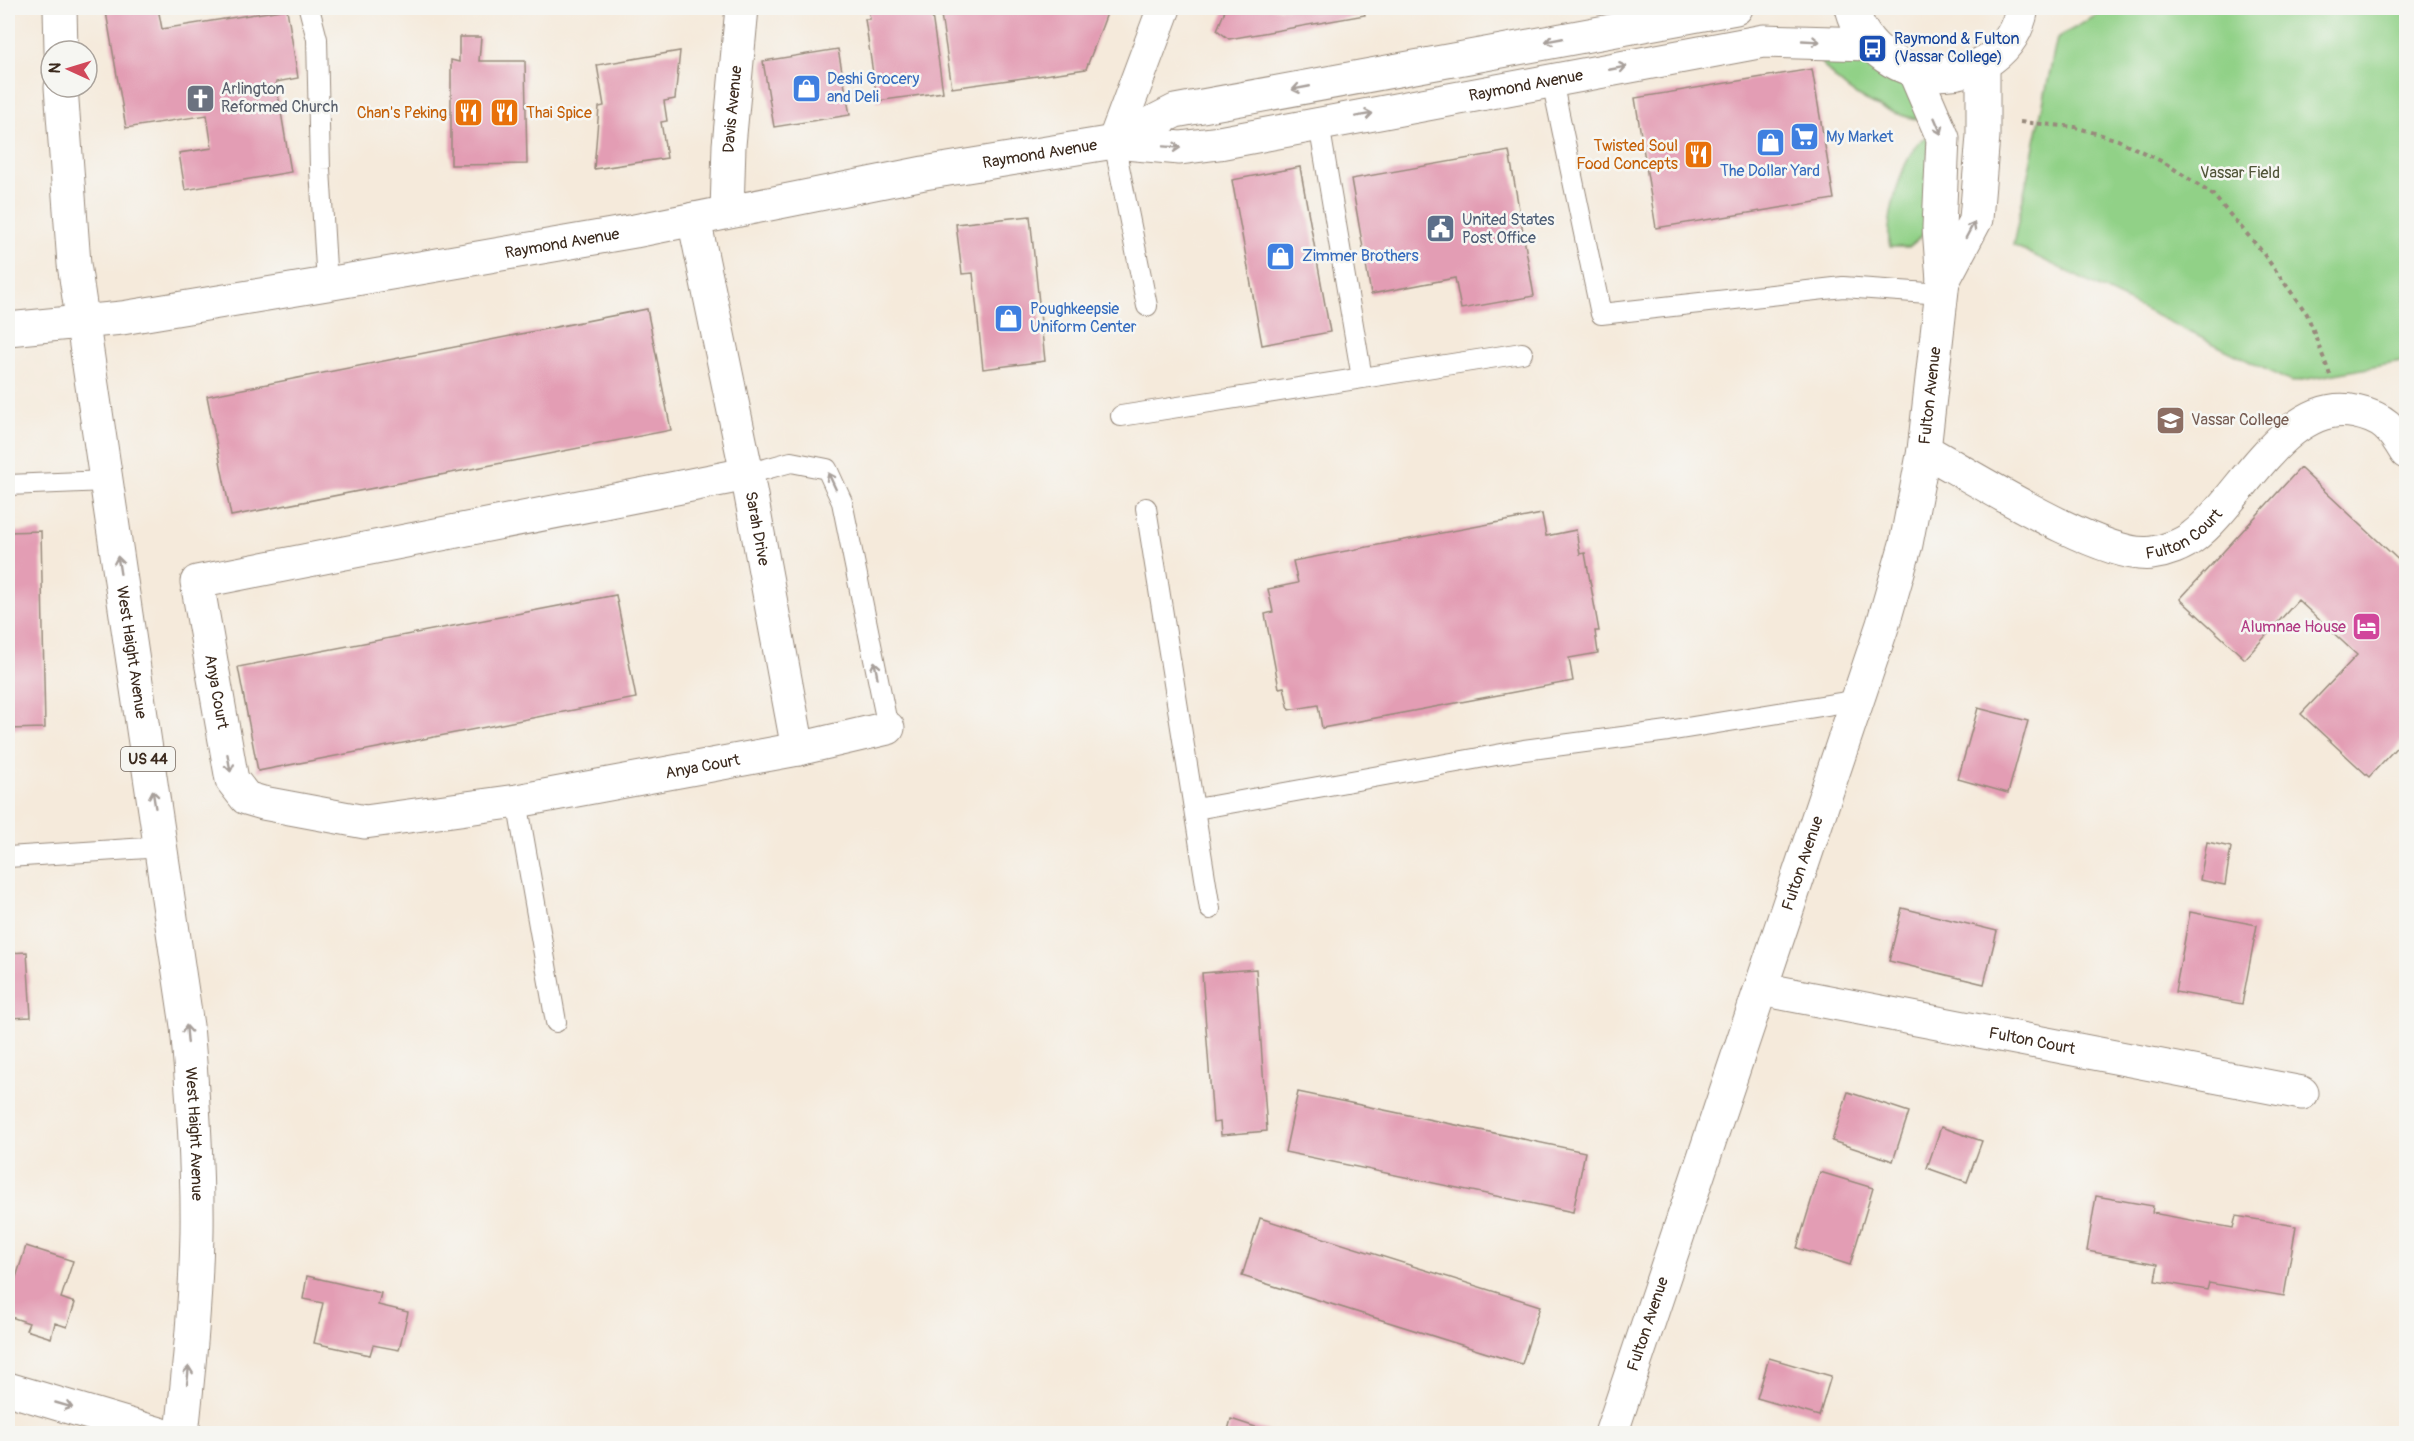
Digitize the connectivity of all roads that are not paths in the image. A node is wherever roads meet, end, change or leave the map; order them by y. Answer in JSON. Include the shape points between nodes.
{"nodes":[{"id":1,"x":60,"y":8,"type":"edge"},
{"id":2,"x":309,"y":8,"type":"edge"},
{"id":3,"x":742,"y":8,"type":"edge"},
{"id":4,"x":1164,"y":8,"type":"edge"},
{"id":5,"x":1736,"y":8,"type":"edge"},
{"id":6,"x":1852,"y":8,"type":"edge"},
{"id":7,"x":2029,"y":11,"type":"edge"},
{"id":8,"x":61,"y":39,"type":"edge"},
{"id":9,"x":1870,"y":44,"type":"junction"},
{"id":10,"x":1983,"y":63,"type":"junction"},
{"id":11,"x":1915,"y":73,"type":"junction"},
{"id":12,"x":1552,"y":81,"type":"junction"},
{"id":13,"x":62,"y":99,"type":"edge"},
{"id":14,"x":1319,"y":124,"type":"junction"},
{"id":15,"x":1114,"y":142,"type":"junction"},
{"id":16,"x":727,"y":211,"type":"junction"},
{"id":17,"x":694,"y":219,"type":"junction"},
{"id":18,"x":327,"y":284,"type":"junction"},
{"id":19,"x":1942,"y":288,"type":"junction"},
{"id":20,"x":1147,"y":306,"type":"dead end"},
{"id":21,"x":82,"y":322,"type":"junction"},
{"id":22,"x":8,"y":329,"type":"edge"},
{"id":23,"x":1522,"y":353,"type":"dead end"},
{"id":24,"x":1362,"y":378,"type":"junction"},
{"id":25,"x":1121,"y":416,"type":"dead end"},
{"id":26,"x":1924,"y":450,"type":"junction"},
{"id":27,"x":2406,"y":452,"type":"edge"},
{"id":28,"x":747,"y":474,"type":"junction"},
{"id":29,"x":106,"y":481,"type":"junction"},
{"id":30,"x":8,"y":485,"type":"edge"},
{"id":31,"x":1146,"y":508,"type":"dead end"},
{"id":32,"x":1858,"y":700,"type":"junction"},
{"id":33,"x":888,"y":728,"type":"joint"},
{"id":34,"x":798,"y":748,"type":"junction"},
{"id":35,"x":518,"y":801,"type":"junction"},
{"id":36,"x":1196,"y":809,"type":"junction"},
{"id":37,"x":162,"y":847,"type":"junction"},
{"id":38,"x":8,"y":857,"type":"edge"},
{"id":39,"x":1210,"y":909,"type":"dead end"},
{"id":40,"x":1761,"y":989,"type":"junction"},
{"id":41,"x":556,"y":1022,"type":"dead end"},
{"id":42,"x":2302,"y":1093,"type":"dead end"},
{"id":43,"x":8,"y":1389,"type":"edge"},
{"id":44,"x":160,"y":1434,"type":"edge"},
{"id":45,"x":182,"y":1434,"type":"edge"},
{"id":46,"x":1611,"y":1434,"type":"edge"}],
"edges":[{"from":1,"to":8,"type":"main road"},
{"from":2,"to":18,"type":"lane","via":[[317,39]]},
{"from":3,"to":16,"type":"main road","name":"Davis Avenue"},
{"from":4,"to":15,"type":"main road"},
{"from":5,"to":15,"type":"main road","name":"Raymond Avenue","one_way":true,"via":[[1175,111]]},
{"from":6,"to":9,"type":"main road"},
{"from":7,"to":10,"type":"main road","via":[[2005,44]]},
{"from":9,"to":11,"type":"main road","via":[[1893,63]]},
{"from":12,"to":9,"type":"main road","name":"Raymond Avenue","one_way":true,"via":[[1764,41]]},
{"from":10,"to":11,"type":"main road","via":[[1950,75]]},
{"from":19,"to":10,"type":"main road","name":"Fulton Avenue","one_way":true,"via":[[1976,219],[1983,136]]},
{"from":11,"to":19,"type":"main road","name":"Fulton Avenue","one_way":true,"via":[[1943,138],[1939,228]]},
{"from":14,"to":12,"type":"main road","name":"Raymond Avenue","one_way":true},
{"from":12,"to":19,"type":"lane","via":[[1601,314],[1843,287]]},
{"from":13,"to":21,"type":"main road","name":"West Haight Avenue","number":"US 44","via":[[70,228]]},
{"from":15,"to":14,"type":"main road","name":"Raymond Avenue","one_way":true,"via":[[1180,148]]},
{"from":14,"to":24,"type":"lane"},
{"from":15,"to":16,"type":"main road","name":"Raymond Avenue"},
{"from":15,"to":20,"type":"lane"},
{"from":16,"to":17,"type":"main road","name":"Raymond Avenue"},
{"from":17,"to":18,"type":"main road","name":"Raymond Avenue"},
{"from":17,"to":28,"type":"main road","name":"Sarah Drive"},
{"from":18,"to":21,"type":"main road","name":"Raymond Avenue"},
{"from":19,"to":26,"type":"main road","name":"Fulton Avenue"},
{"from":21,"to":22,"type":"main road","name":"Raymond Avenue"},
{"from":21,"to":29,"type":"main road","name":"West Haight Avenue","number":"US 44"},
{"from":23,"to":24,"type":"lane"},
{"from":24,"to":25,"type":"lane"},
{"from":26,"to":27,"type":"main road","name":"Fulton Court","via":[[2092,541],[2130,554],[2152,554],[2194,536],[2282,440],[2300,424],[2320,414],[2343,409],[2367,414],[2390,426]]},
{"from":26,"to":32,"type":"main road","name":"Fulton Avenue","via":[[1906,544]]},
{"from":33,"to":28,"type":"lane","one_way":true,"via":[[842,502],[827,469],[791,462]]},
{"from":28,"to":34,"type":"main road","name":"Sarah Drive"},
{"from":28,"to":35,"type":"main road","name":"Anya Court","one_way":true,"via":[[197,582],[232,780],[246,798],[365,822]]},
{"from":29,"to":30,"type":"lane"},
{"from":37,"to":29,"type":"main road","name":"West Haight Avenue","number":"US 44","one_way":true},
{"from":31,"to":36,"type":"lane"},
{"from":32,"to":36,"type":"lane","via":[[1524,750]]},
{"from":32,"to":40,"type":"main road","name":"Fulton Avenue"},
{"from":33,"to":34,"type":"main road"},
{"from":34,"to":35,"type":"main road","name":"Anya Court"},
{"from":35,"to":41,"type":"lane"},
{"from":36,"to":39,"type":"lane"},
{"from":37,"to":38,"type":"lane"},
{"from":45,"to":37,"type":"main road","name":"West Haight Avenue","number":"US 44","one_way":true,"via":[[194,1301],[196,1163],[187,1026]]},
{"from":40,"to":42,"type":"main road","name":"Fulton Court"},
{"from":40,"to":46,"type":"main road","name":"Fulton Avenue"},
{"from":43,"to":44,"type":"main road","one_way":true}]}
